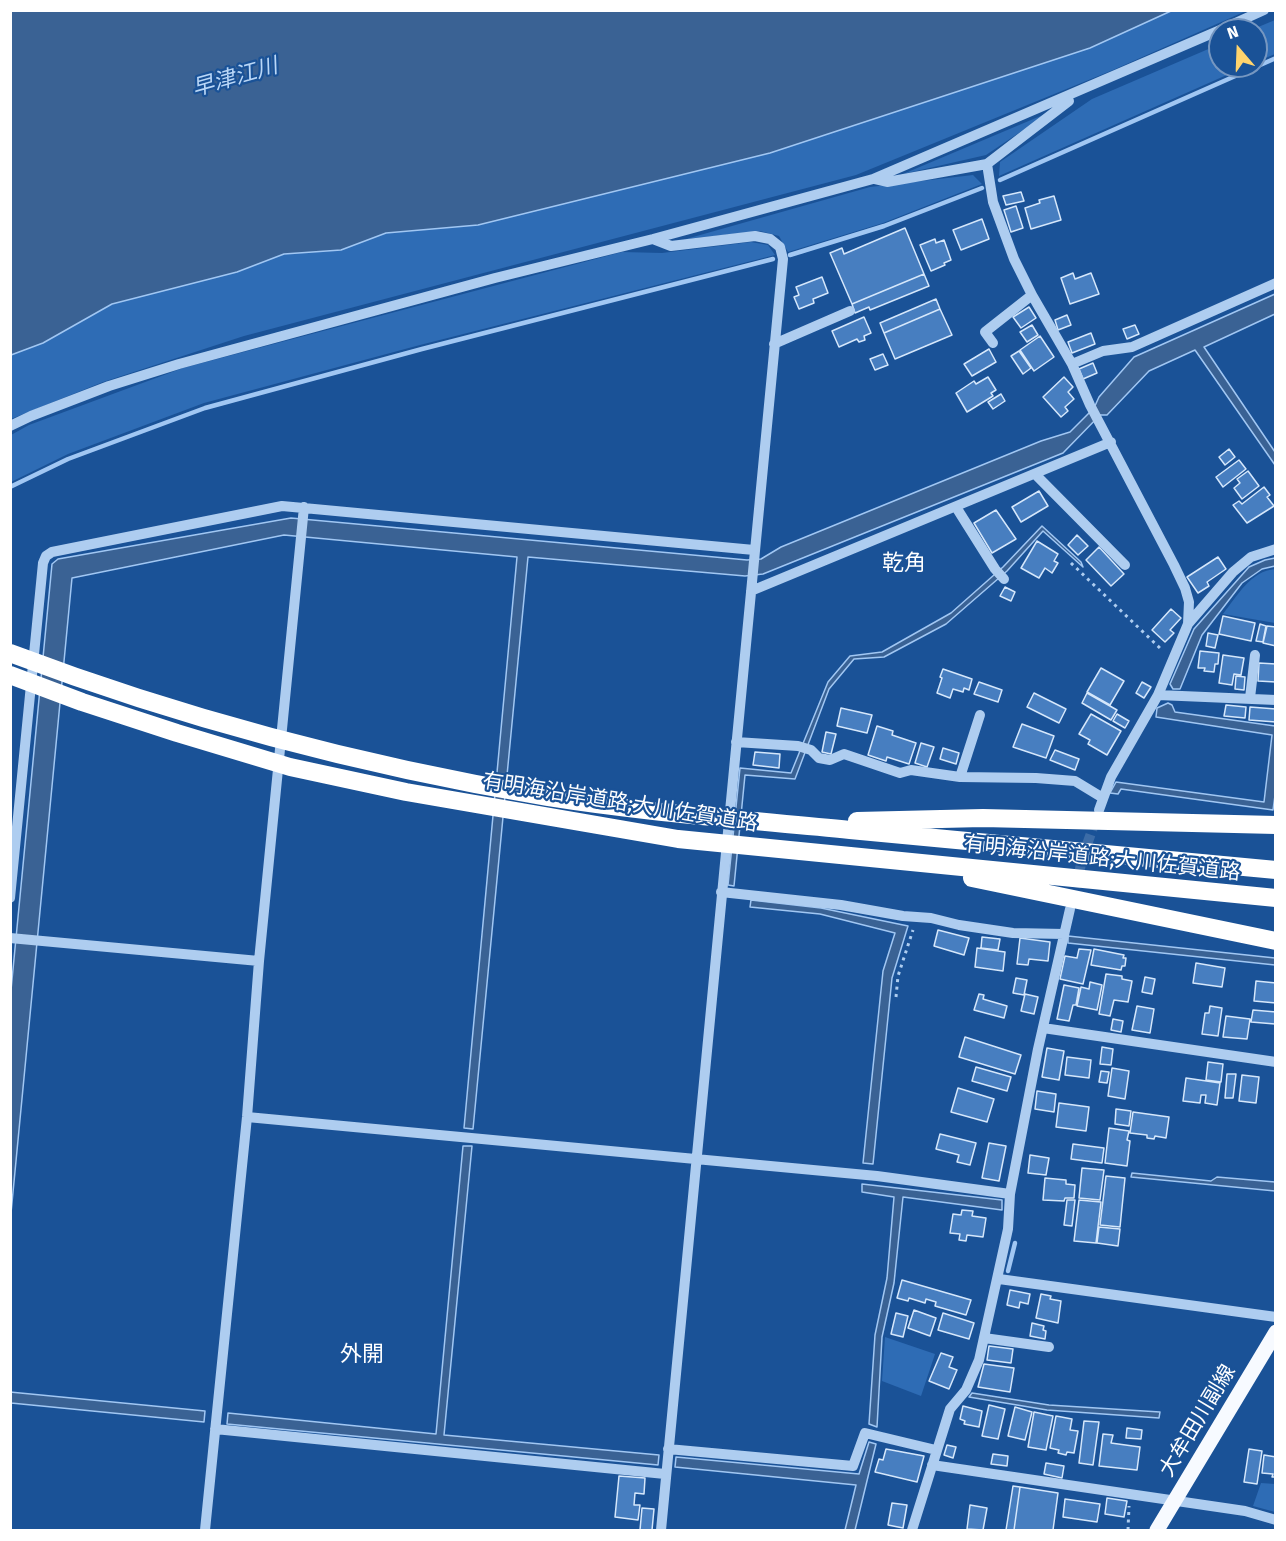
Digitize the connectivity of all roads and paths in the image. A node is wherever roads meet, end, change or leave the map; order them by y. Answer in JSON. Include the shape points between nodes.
{"nodes":[{"id":1,"x":1264,"y":10,"type":"edge"},
{"id":2,"x":1246,"y":18,"type":"edge"},
{"id":3,"x":1208,"y":35,"type":"edge"},
{"id":4,"x":1082,"y":91,"type":"junction"},
{"id":5,"x":987,"y":164,"type":"junction"},
{"id":6,"x":873,"y":179,"type":"junction"},
{"id":7,"x":653,"y":239,"type":"junction"},
{"id":8,"x":1275,"y":283,"type":"edge"},
{"id":9,"x":1032,"y":296,"type":"junction"},
{"id":10,"x":850,"y":311,"type":"dead end"},
{"id":11,"x":993,"y":343,"type":"dead end"},
{"id":12,"x":774,"y":344,"type":"junction"},
{"id":13,"x":1072,"y":364,"type":"junction"},
{"id":14,"x":10,"y":426,"type":"edge"},
{"id":15,"x":1111,"y":442,"type":"junction"},
{"id":16,"x":1035,"y":474,"type":"junction"},
{"id":17,"x":304,"y":507,"type":"junction"},
{"id":18,"x":956,"y":507,"type":"junction"},
{"id":19,"x":1275,"y":549,"type":"edge"},
{"id":20,"x":754,"y":552,"type":"junction"},
{"id":21,"x":1071,"y":563,"type":"dead end"},
{"id":22,"x":1125,"y":565,"type":"dead end"},
{"id":23,"x":1004,"y":579,"type":"dead end"},
{"id":24,"x":752,"y":585,"type":"junction"},
{"id":25,"x":1188,"y":624,"type":"junction"},
{"id":26,"x":10,"y":653,"type":"edge"},
{"id":27,"x":1255,"y":655,"type":"dead end"},
{"id":28,"x":1172,"y":660,"type":"junction"},
{"id":29,"x":10,"y":675,"type":"edge"},
{"id":30,"x":1158,"y":695,"type":"junction"},
{"id":31,"x":1250,"y":698,"type":"junction"},
{"id":32,"x":1275,"y":700,"type":"edge"},
{"id":33,"x":980,"y":715,"type":"dead end"},
{"id":34,"x":736,"y":742,"type":"junction"},
{"id":35,"x":960,"y":777,"type":"junction"},
{"id":36,"x":1103,"y":798,"type":"junction"},
{"id":37,"x":1099,"y":810,"type":"tunnel mouth"},
{"id":38,"x":790,"y":824,"type":"junction"},
{"id":39,"x":1275,"y":825,"type":"edge"},
{"id":40,"x":799,"y":851,"type":"junction"},
{"id":41,"x":1275,"y":870,"type":"edge"},
{"id":42,"x":722,"y":892,"type":"junction"},
{"id":43,"x":10,"y":898,"type":"edge"},
{"id":44,"x":1275,"y":898,"type":"edge"},
{"id":45,"x":1070,"y":909,"type":"tunnel mouth"},
{"id":46,"x":918,"y":917,"type":"junction"},
{"id":47,"x":1064,"y":934,"type":"junction"},
{"id":48,"x":10,"y":938,"type":"edge"},
{"id":49,"x":1275,"y":941,"type":"edge"},
{"id":50,"x":259,"y":961,"type":"junction"},
{"id":51,"x":896,"y":997,"type":"dead end"},
{"id":52,"x":1043,"y":1028,"type":"junction"},
{"id":53,"x":1275,"y":1062,"type":"edge"},
{"id":54,"x":247,"y":1117,"type":"junction"},
{"id":55,"x":697,"y":1158,"type":"junction"},
{"id":56,"x":1011,"y":1194,"type":"junction"},
{"id":57,"x":999,"y":1279,"type":"junction"},
{"id":58,"x":1275,"y":1317,"type":"edge"},
{"id":59,"x":1275,"y":1332,"type":"edge"},
{"id":60,"x":984,"y":1338,"type":"junction"},
{"id":61,"x":1049,"y":1347,"type":"dead end"},
{"id":62,"x":215,"y":1429,"type":"junction"},
{"id":63,"x":668,"y":1449,"type":"junction"},
{"id":64,"x":936,"y":1450,"type":"junction"},
{"id":65,"x":932,"y":1465,"type":"junction"},
{"id":66,"x":665,"y":1474,"type":"junction"},
{"id":67,"x":1129,"y":1495,"type":"junction"},
{"id":68,"x":1175,"y":1501,"type":"junction"},
{"id":69,"x":1275,"y":1520,"type":"edge"},
{"id":70,"x":205,"y":1530,"type":"edge"},
{"id":71,"x":661,"y":1530,"type":"edge"},
{"id":72,"x":912,"y":1530,"type":"edge"},
{"id":73,"x":1128,"y":1530,"type":"edge"},
{"id":74,"x":1157,"y":1530,"type":"edge"}],
"edges":[{"from":1,"to":2,"type":"street"},
{"from":3,"to":4,"type":"street"},
{"from":4,"to":5,"type":"street"},
{"from":4,"to":6,"type":"street"},
{"from":5,"to":6,"type":"street","via":[[887,182]]},
{"from":5,"to":9,"type":"street","via":[[993,202]]},
{"from":6,"to":7,"type":"street"},
{"from":7,"to":12,"type":"street","via":[[670,246],[755,236],[770,239],[780,248],[783,259]]},
{"from":7,"to":14,"type":"street","via":[[484,280],[179,364],[109,386]]},
{"from":8,"to":13,"type":"street","via":[[1132,347],[1103,351]]},
{"from":9,"to":11,"type":"street","via":[[985,332]]},
{"from":9,"to":13,"type":"street"},
{"from":10,"to":12,"type":"street"},
{"from":12,"to":20,"type":"street"},
{"from":13,"to":15,"type":"street"},
{"from":15,"to":16,"type":"street"},
{"from":15,"to":25,"type":"street","via":[[1185,588]]},
{"from":16,"to":18,"type":"street"},
{"from":16,"to":22,"type":"street"},
{"from":17,"to":20,"type":"street"},
{"from":17,"to":43,"type":"street","via":[[282,506],[46,556]]},
{"from":17,"to":50,"type":"street"},
{"from":18,"to":23,"type":"street"},
{"from":18,"to":24,"type":"street"},
{"from":19,"to":25,"type":"street","via":[[1251,557],[1233,572]]},
{"from":20,"to":24,"type":"street"},
{"from":21,"to":28,"type":"path"},
{"from":24,"to":34,"type":"street"},
{"from":25,"to":28,"type":"street"},
{"from":26,"to":38,"type":"highway","name":"有明海沿岸道路;大川佐賀道路","via":[[184,712],[297,745],[410,771],[550,797]]},
{"from":27,"to":31,"type":"street"},
{"from":28,"to":30,"type":"street"},
{"from":29,"to":40,"type":"highway","name":"有明海沿岸道路;大川佐賀道路","via":[[177,733],[302,769],[406,792],[678,839]]},
{"from":30,"to":31,"type":"street"},
{"from":30,"to":36,"type":"street"},
{"from":31,"to":32,"type":"street"},
{"from":33,"to":35,"type":"street"},
{"from":34,"to":35,"type":"street","via":[[798,746],[819,758],[830,760],[844,754],[900,773],[911,770]]},
{"from":34,"to":42,"type":"street"},
{"from":35,"to":36,"type":"street","via":[[1075,782]]},
{"from":36,"to":37,"type":"street"},
{"from":38,"to":39,"type":"highway","via":[[983,818]]},
{"from":38,"to":41,"type":"highway","name":"有明海沿岸道路;大川佐賀道路"},
{"from":40,"to":44,"type":"highway","name":"有明海沿岸道路;大川佐賀道路"},
{"from":40,"to":49,"type":"highway","via":[[962,876]]},
{"from":42,"to":46,"type":"street"},
{"from":42,"to":55,"type":"street"},
{"from":45,"to":47,"type":"street"},
{"from":46,"to":47,"type":"street","via":[[1013,933]]},
{"from":46,"to":51,"type":"path","via":[[898,976]]},
{"from":47,"to":52,"type":"street"},
{"from":48,"to":50,"type":"street"},
{"from":50,"to":54,"type":"street"},
{"from":52,"to":53,"type":"street"},
{"from":52,"to":56,"type":"street"},
{"from":54,"to":55,"type":"street"},
{"from":54,"to":62,"type":"street"},
{"from":55,"to":56,"type":"street"},
{"from":55,"to":63,"type":"street"},
{"from":56,"to":57,"type":"street"},
{"from":57,"to":58,"type":"street"},
{"from":57,"to":60,"type":"street"},
{"from":59,"to":68,"type":"main road","name":"大牟田川副線"},
{"from":60,"to":61,"type":"street"},
{"from":60,"to":64,"type":"street","via":[[966,1390],[950,1409]]},
{"from":62,"to":66,"type":"street"},
{"from":62,"to":70,"type":"street"},
{"from":63,"to":64,"type":"street","via":[[853,1466],[865,1433]]},
{"from":63,"to":66,"type":"street"},
{"from":64,"to":65,"type":"street"},
{"from":65,"to":67,"type":"street"},
{"from":65,"to":72,"type":"street"},
{"from":66,"to":71,"type":"street"},
{"from":67,"to":68,"type":"street"},
{"from":67,"to":73,"type":"path"},
{"from":68,"to":69,"type":"street","via":[[1245,1511]]},
{"from":68,"to":74,"type":"main road","name":"大牟田川副線"}]}
